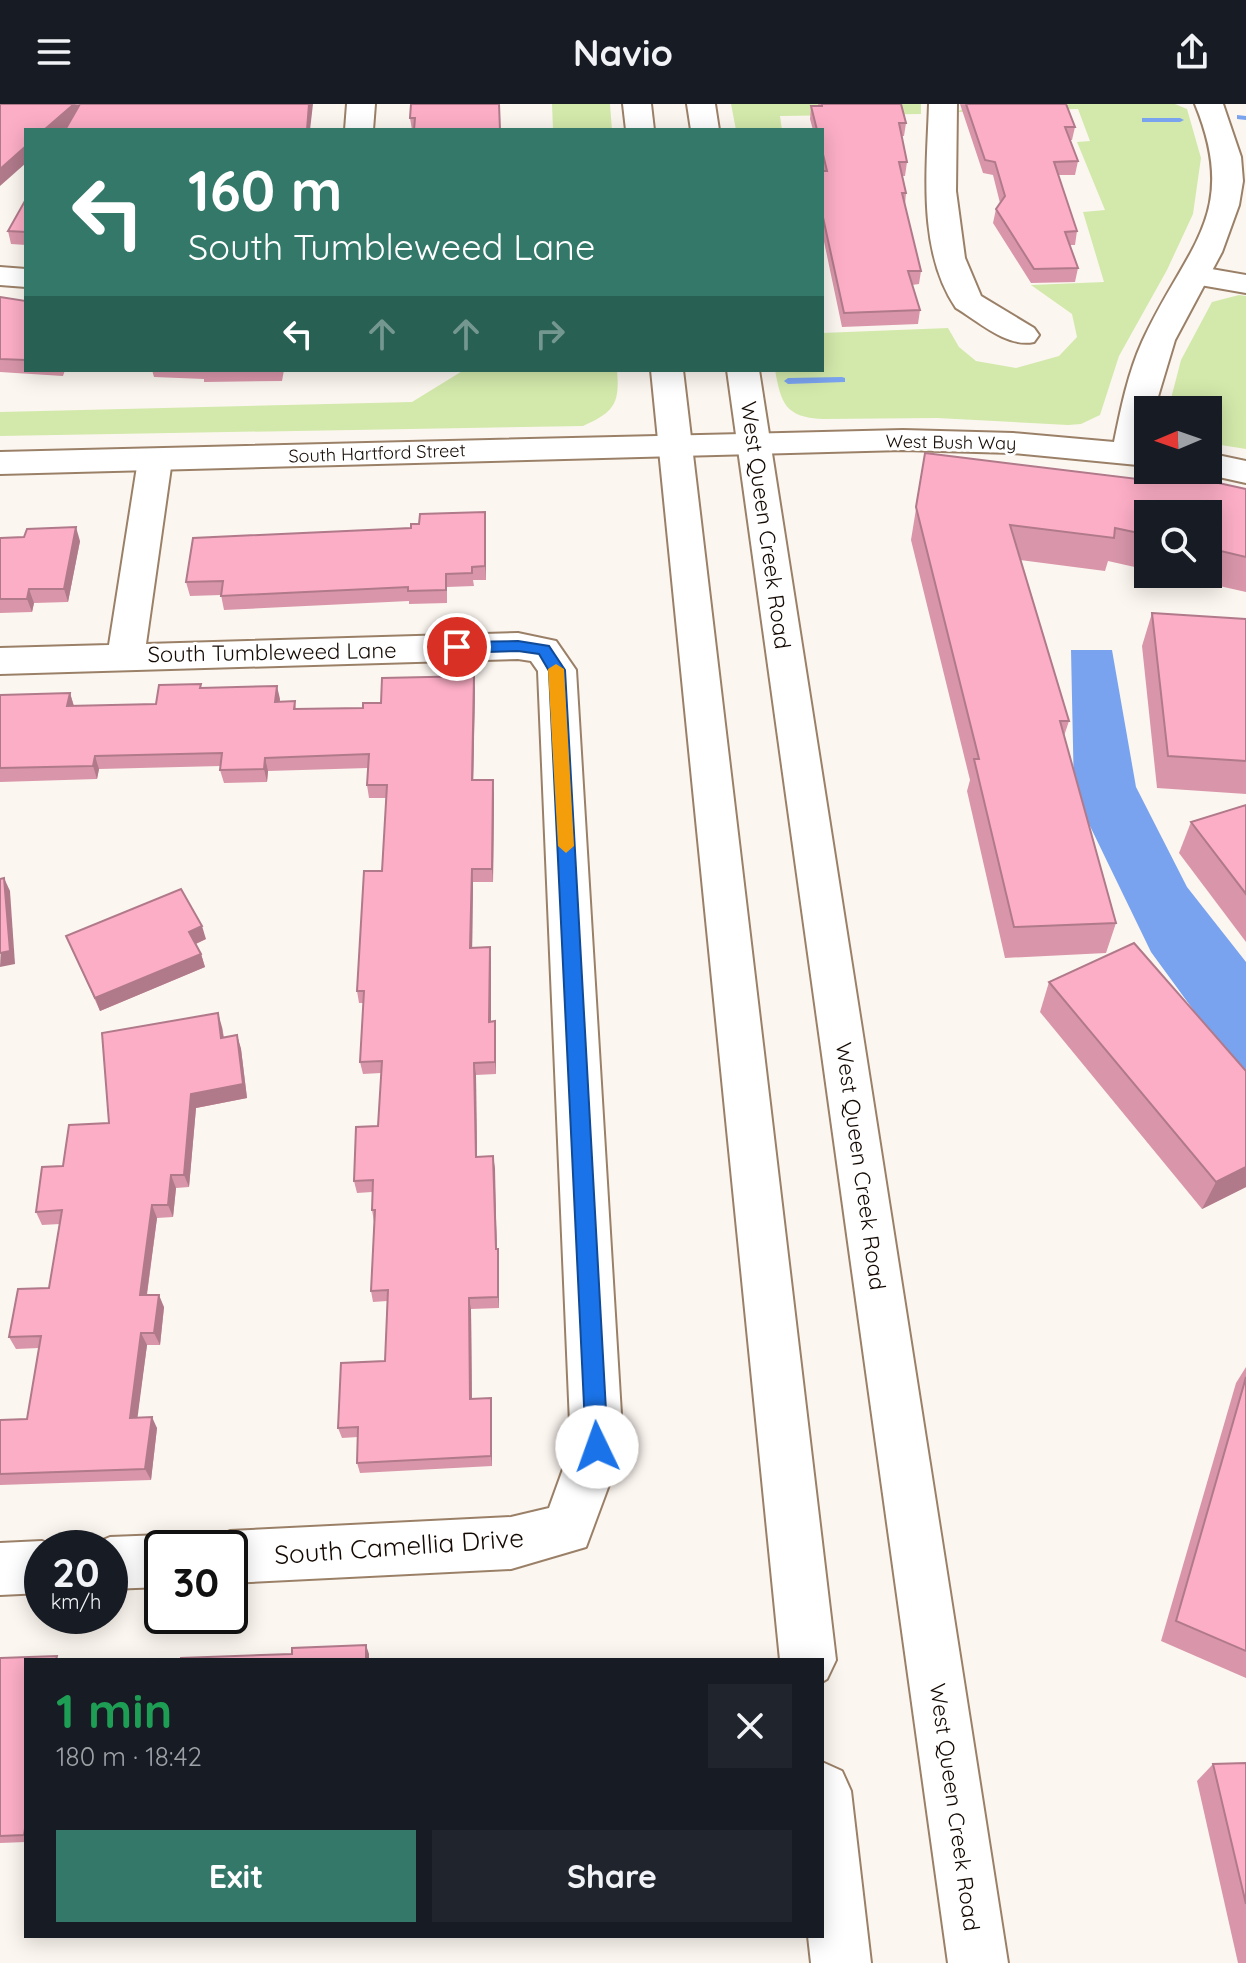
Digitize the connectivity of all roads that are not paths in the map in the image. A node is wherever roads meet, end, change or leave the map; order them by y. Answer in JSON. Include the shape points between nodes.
{"nodes":[{"id":1,"x":361,"y":104,"type":"edge"},
{"id":2,"x":637,"y":104,"type":"edge"},
{"id":3,"x":701,"y":104,"type":"edge"},
{"id":4,"x":943,"y":104,"type":"edge"},
{"id":5,"x":1209,"y":104,"type":"edge"},
{"id":6,"x":359,"y":128,"type":"edge"},
{"id":7,"x":640,"y":128,"type":"edge"},
{"id":8,"x":705,"y":128,"type":"edge"},
{"id":9,"x":1194,"y":275,"type":"junction"},
{"id":10,"x":0,"y":276,"type":"edge"},
{"id":11,"x":24,"y":278,"type":"edge"},
{"id":12,"x":1246,"y":284,"type":"edge"},
{"id":13,"x":1023,"y":335,"type":"dead end"},
{"id":14,"x":667,"y":372,"type":"edge"},
{"id":15,"x":743,"y":372,"type":"edge"},
{"id":16,"x":1142,"y":396,"type":"edge"},
{"id":17,"x":754,"y":443,"type":"junction"},
{"id":18,"x":676,"y":446,"type":"junction"},
{"id":19,"x":1134,"y":454,"type":"edge"},
{"id":20,"x":155,"y":460,"type":"junction"},
{"id":21,"x":0,"y":463,"type":"edge"},
{"id":22,"x":1222,"y":467,"type":"edge"},
{"id":23,"x":1246,"y":472,"type":"edge"},
{"id":24,"x":126,"y":655,"type":"junction"},
{"id":25,"x":0,"y":661,"type":"edge"},
{"id":26,"x":567,"y":1529,"type":"joint"},
{"id":27,"x":248,"y":1556,"type":"edge"},
{"id":28,"x":24,"y":1568,"type":"edge"},
{"id":29,"x":0,"y":1569,"type":"edge"},
{"id":30,"x":808,"y":1658,"type":"edge"},
{"id":31,"x":824,"y":1809,"type":"edge"},
{"id":32,"x":841,"y":1963,"type":"edge"},
{"id":33,"x":978,"y":1963,"type":"edge"}],
"edges":[{"from":1,"to":6,"type":"street"},
{"from":2,"to":7,"type":"street"},
{"from":3,"to":8,"type":"street"},
{"from":4,"to":13,"type":"street","via":[[941,191],[950,258],[967,301]]},
{"from":5,"to":9,"type":"street","via":[[1223,139],[1228,175],[1221,214]]},
{"from":9,"to":12,"type":"street"},
{"from":9,"to":16,"type":"street","via":[[1161,336],[1144,376]]},
{"from":10,"to":11,"type":"street"},
{"from":14,"to":18,"type":"street"},
{"from":15,"to":17,"type":"street","name":"West Queen Creek Road"},
{"from":17,"to":18,"type":"street","name":"South Hartford Street"},
{"from":17,"to":19,"type":"street","name":"West Bush Way","via":[[957,440]]},
{"from":17,"to":33,"type":"street","name":"West Queen Creek Road"},
{"from":18,"to":20,"type":"street","name":"South Hartford Street"},
{"from":18,"to":30,"type":"street"},
{"from":20,"to":21,"type":"street","name":"South Hartford Street"},
{"from":20,"to":24,"type":"street"},
{"from":22,"to":23,"type":"street"},
{"from":24,"to":25,"type":"street","name":"South Tumbleweed Lane"},
{"from":24,"to":26,"type":"street","name":"South Tumbleweed Lane","via":[[518,646],[543,650],[557,670],[597,1447]]},
{"from":26,"to":27,"type":"street","name":"South Camellia Drive","via":[[511,1543]]},
{"from":28,"to":29,"type":"street"},
{"from":31,"to":32,"type":"street"}]}
